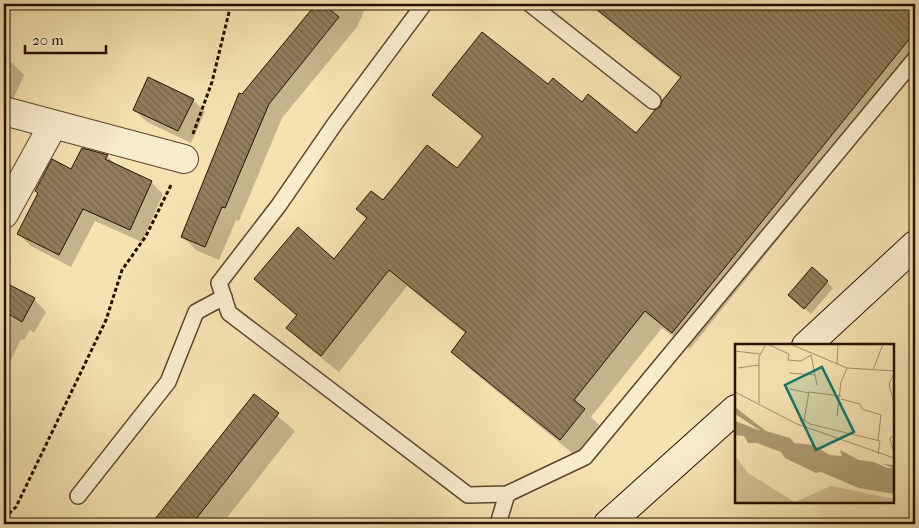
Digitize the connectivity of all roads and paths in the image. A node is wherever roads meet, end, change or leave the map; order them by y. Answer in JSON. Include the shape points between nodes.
{"nodes":[{"id":1,"x":232,"y":4,"type":"edge"},
{"id":2,"x":424,"y":4,"type":"edge"},
{"id":3,"x":530,"y":4,"type":"edge"},
{"id":4,"x":915,"y":59,"type":"edge"},
{"id":5,"x":653,"y":101,"type":"dead end"},
{"id":6,"x":4,"y":111,"type":"edge"},
{"id":7,"x":53,"y":125,"type":"junction"},
{"id":8,"x":184,"y":159,"type":"junction"},
{"id":9,"x":4,"y":214,"type":"edge"},
{"id":10,"x":915,"y":245,"type":"edge"},
{"id":11,"x":224,"y":297,"type":"junction"},
{"id":12,"x":808,"y":344,"type":"edge"},
{"id":13,"x":735,"y":410,"type":"edge"},
{"id":14,"x":507,"y":494,"type":"junction"},
{"id":15,"x":78,"y":496,"type":"dead end"},
{"id":16,"x":4,"y":518,"type":"edge"},
{"id":17,"x":498,"y":524,"type":"edge"},
{"id":18,"x":608,"y":524,"type":"edge"}],
"edges":[{"from":1,"to":8,"type":"path","via":[[212,82]]},
{"from":2,"to":11,"type":"lane","via":[[219,284]]},
{"from":3,"to":5,"type":"lane"},
{"from":4,"to":14,"type":"lane","via":[[585,457]]},
{"from":6,"to":7,"type":"street"},
{"from":7,"to":8,"type":"street"},
{"from":7,"to":9,"type":"street"},
{"from":8,"to":16,"type":"path","via":[[146,236],[122,270],[106,320],[16,507]]},
{"from":10,"to":12,"type":"street"},
{"from":11,"to":14,"type":"lane","via":[[229,312],[468,495]]},
{"from":11,"to":15,"type":"lane","via":[[196,312],[168,382]]},
{"from":13,"to":18,"type":"street"},
{"from":14,"to":17,"type":"lane"}]}
